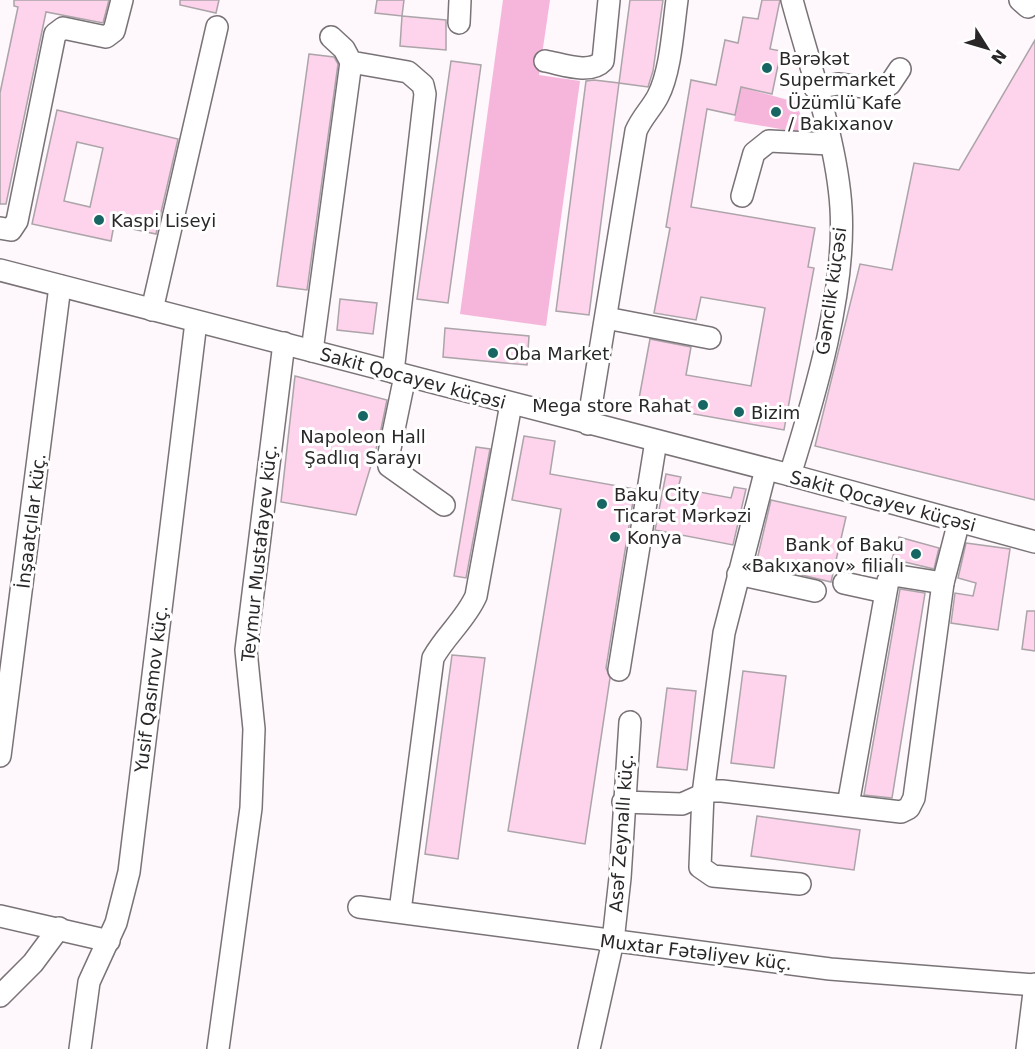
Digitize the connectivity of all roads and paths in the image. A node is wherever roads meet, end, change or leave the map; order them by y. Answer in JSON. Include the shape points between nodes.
{"nodes":[{"id":1,"x":122,"y":0,"type":"edge"},
{"id":2,"x":460,"y":0,"type":"edge"},
{"id":3,"x":609,"y":0,"type":"edge"},
{"id":4,"x":677,"y":0,"type":"edge"},
{"id":5,"x":792,"y":0,"type":"edge"},
{"id":6,"x":459,"y":23,"type":"dead end"},
{"id":7,"x":217,"y":27,"type":"dead end"},
{"id":8,"x":331,"y":37,"type":"dead end"},
{"id":9,"x":545,"y":61,"type":"dead end"},
{"id":10,"x":351,"y":62,"type":"junction"},
{"id":11,"x":900,"y":69,"type":"dead end"},
{"id":12,"x":815,"y":88,"type":"junction"},
{"id":13,"x":830,"y":144,"type":"junction"},
{"id":14,"x":742,"y":196,"type":"dead end"},
{"id":15,"x":0,"y":228,"type":"edge"},
{"id":16,"x":0,"y":270,"type":"edge"},
{"id":17,"x":60,"y":286,"type":"junction"},
{"id":18,"x":152,"y":310,"type":"junction"},
{"id":19,"x":606,"y":318,"type":"junction"},
{"id":20,"x":196,"y":322,"type":"junction"},
{"id":21,"x":710,"y":338,"type":"dead end"},
{"id":22,"x":284,"y":343,"type":"junction"},
{"id":23,"x":312,"y":351,"type":"junction"},
{"id":24,"x":399,"y":374,"type":"junction"},
{"id":25,"x":511,"y":404,"type":"junction"},
{"id":26,"x":588,"y":424,"type":"junction"},
{"id":27,"x":656,"y":441,"type":"junction"},
{"id":28,"x":766,"y":469,"type":"junction"},
{"id":29,"x":790,"y":475,"type":"junction"},
{"id":30,"x":444,"y":505,"type":"dead end"},
{"id":31,"x":959,"y":521,"type":"junction"},
{"id":32,"x":1035,"y":542,"type":"edge"},
{"id":33,"x":738,"y":574,"type":"junction"},
{"id":34,"x":844,"y":583,"type":"dead end"},
{"id":35,"x":943,"y":583,"type":"junction"},
{"id":36,"x":815,"y":591,"type":"dead end"},
{"id":37,"x":885,"y":592,"type":"junction"},
{"id":38,"x":619,"y":670,"type":"dead end"},
{"id":39,"x":630,"y":722,"type":"dead end"},
{"id":40,"x":0,"y":756,"type":"edge"},
{"id":41,"x":703,"y":794,"type":"junction"},
{"id":42,"x":623,"y":802,"type":"junction"},
{"id":43,"x":848,"y":805,"type":"junction"},
{"id":44,"x":800,"y":885,"type":"dead end"},
{"id":45,"x":359,"y":907,"type":"dead end"},
{"id":46,"x":400,"y":912,"type":"junction"},
{"id":47,"x":0,"y":916,"type":"edge"},
{"id":48,"x":58,"y":928,"type":"junction"},
{"id":49,"x":109,"y":941,"type":"junction"},
{"id":50,"x":613,"y":941,"type":"junction"},
{"id":51,"x":1035,"y":985,"type":"edge"},
{"id":52,"x":0,"y":996,"type":"edge"},
{"id":53,"x":1033,"y":1020,"type":"edge"},
{"id":54,"x":80,"y":1049,"type":"edge"},
{"id":55,"x":218,"y":1049,"type":"edge"},
{"id":56,"x":589,"y":1049,"type":"edge"},
{"id":57,"x":1027,"y":1049,"type":"edge"}],
"edges":[{"from":1,"to":15,"type":"street","via":[[114,31],[106,37],[63,28],[55,34],[17,221],[11,230]]},
{"from":2,"to":6,"type":"street"},
{"from":3,"to":9,"type":"street","via":[[603,61],[598,66]]},
{"from":4,"to":19,"type":"street","via":[[664,79],[636,131]]},
{"from":5,"to":12,"type":"street","name":"Gənclik küçəsi"},
{"from":7,"to":18,"type":"street"},
{"from":8,"to":10,"type":"street"},
{"from":10,"to":23,"type":"street"},
{"from":10,"to":24,"type":"street","via":[[408,72],[418,78],[425,94]]},
{"from":11,"to":12,"type":"street","via":[[882,89],[850,84]]},
{"from":12,"to":13,"type":"street","name":"Gənclik küçəsi"},
{"from":13,"to":14,"type":"street","via":[[769,141],[754,153]]},
{"from":13,"to":29,"type":"street","name":"Gənclik küçəsi","via":[[841,208],[838,270],[824,356]]},
{"from":16,"to":17,"type":"street","name":"Sakit Qocayev küçəsi"},
{"from":17,"to":18,"type":"street","name":"Sakit Qocayev küçəsi"},
{"from":17,"to":40,"type":"street","name":"İnşaatçılar küç."},
{"from":18,"to":20,"type":"street","name":"Sakit Qocayev küçəsi"},
{"from":19,"to":21,"type":"street"},
{"from":19,"to":26,"type":"street"},
{"from":20,"to":22,"type":"street","name":"Sakit Qocayev küçəsi"},
{"from":20,"to":49,"type":"street","name":"Yusif Qasımov küç.","via":[[129,872]]},
{"from":22,"to":23,"type":"street","name":"Sakit Qocayev küçəsi"},
{"from":22,"to":55,"type":"street","name":"Teymur Mustafayev küç.","via":[[246,650],[254,729],[251,808]]},
{"from":23,"to":24,"type":"street","name":"Sakit Qocayev küçəsi"},
{"from":24,"to":25,"type":"street","name":"Sakit Qocayev küçəsi"},
{"from":24,"to":30,"type":"street","via":[[389,466]]},
{"from":25,"to":26,"type":"street","name":"Sakit Qocayev küçəsi"},
{"from":25,"to":46,"type":"street","via":[[476,596],[470,610],[433,658]]},
{"from":26,"to":27,"type":"street","name":"Sakit Qocayev küçəsi"},
{"from":27,"to":28,"type":"street","name":"Sakit Qocayev küçəsi"},
{"from":27,"to":38,"type":"street"},
{"from":28,"to":29,"type":"street","name":"Sakit Qocayev küçəsi"},
{"from":28,"to":33,"type":"street"},
{"from":29,"to":31,"type":"street","name":"Sakit Qocayev küçəsi"},
{"from":31,"to":32,"type":"street","name":"Sakit Qocayev küçəsi"},
{"from":31,"to":35,"type":"street"},
{"from":33,"to":36,"type":"street"},
{"from":33,"to":41,"type":"street","via":[[724,633]]},
{"from":34,"to":37,"type":"street"},
{"from":35,"to":37,"type":"street","via":[[893,575]]},
{"from":35,"to":43,"type":"street","via":[[914,798],[909,808],[901,812]]},
{"from":37,"to":43,"type":"street"},
{"from":39,"to":42,"type":"street","name":"Asəf Zeynallı küç."},
{"from":41,"to":42,"type":"street","via":[[682,804]]},
{"from":41,"to":43,"type":"street","via":[[722,791]]},
{"from":41,"to":44,"type":"street","via":[[700,867],[705,873]]},
{"from":42,"to":50,"type":"street","name":"Asəf Zeynallı küç."},
{"from":45,"to":46,"type":"street","name":"Muxtar Fətəliyev küç."},
{"from":46,"to":50,"type":"street","name":"Muxtar Fətəliyev küç."},
{"from":47,"to":48,"type":"street"},
{"from":48,"to":49,"type":"street"},
{"from":48,"to":52,"type":"street","via":[[33,963]]},
{"from":49,"to":54,"type":"street","name":"Yusif Qasımov küç.","via":[[89,982]]},
{"from":50,"to":51,"type":"street","name":"Muxtar Fətəliyev küç.","via":[[830,969]]},
{"from":50,"to":56,"type":"street","name":"Asəf Zeynallı küç."},
{"from":51,"to":53,"type":"street"},
{"from":53,"to":57,"type":"street"}]}
